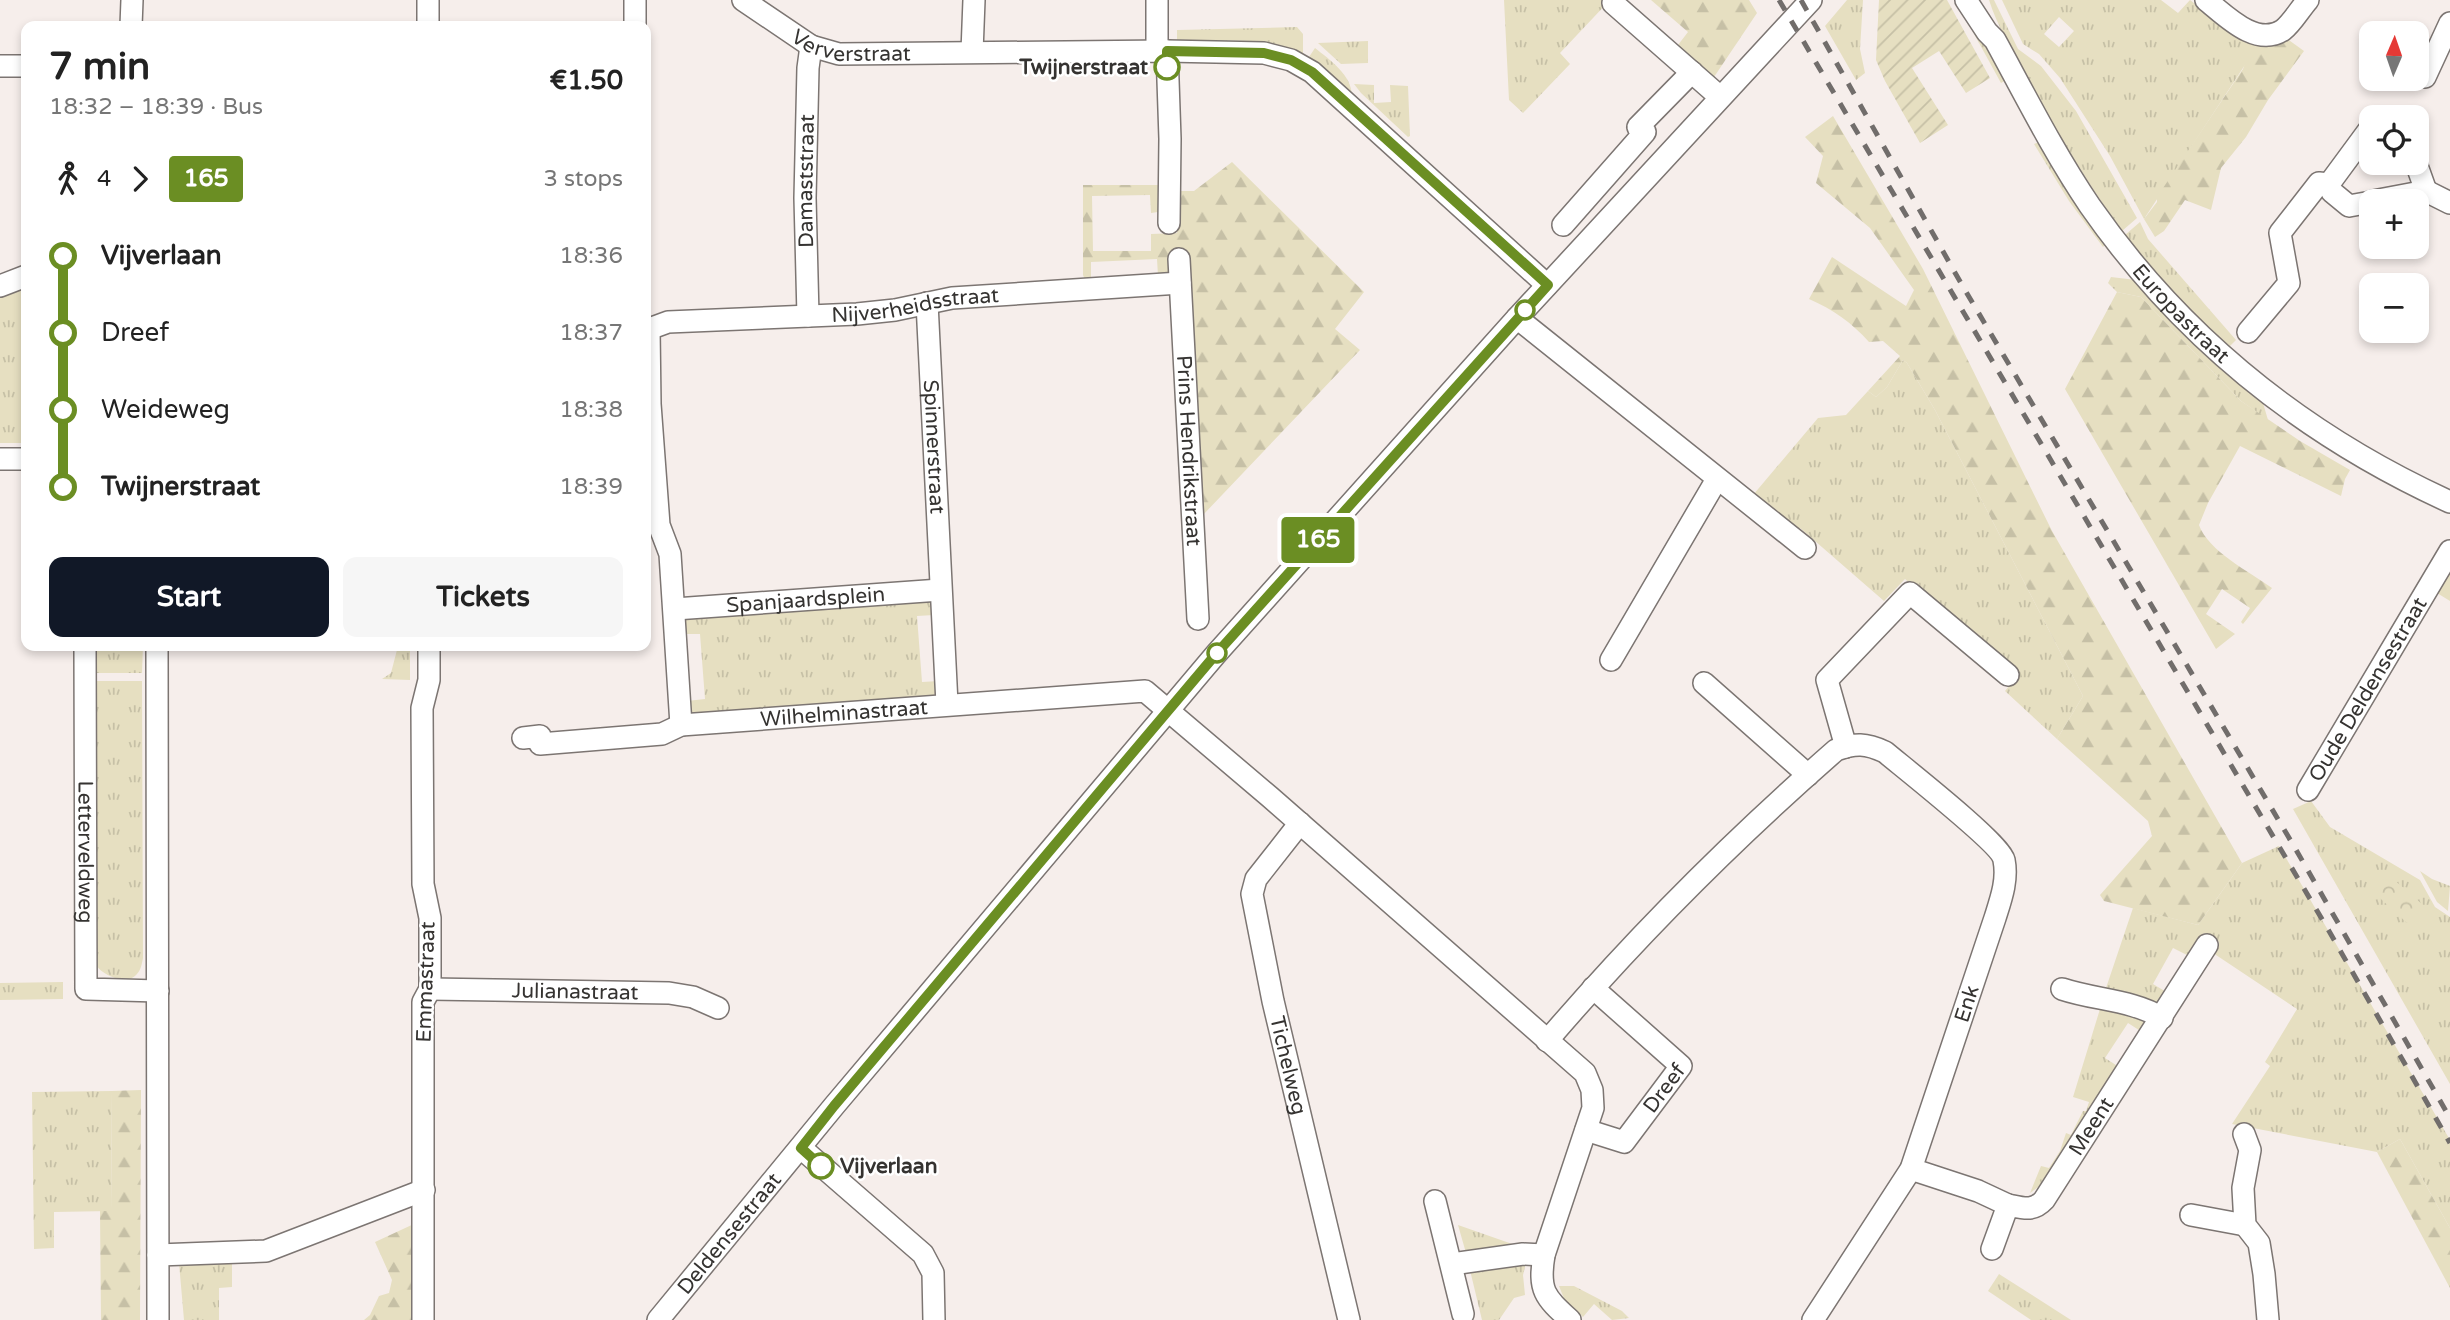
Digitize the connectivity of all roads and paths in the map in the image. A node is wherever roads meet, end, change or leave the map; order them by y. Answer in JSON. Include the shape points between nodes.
{"nodes":[{"id":1,"x":131,"y":0,"type":"edge"},
{"id":2,"x":428,"y":0,"type":"edge"},
{"id":3,"x":635,"y":0,"type":"edge"},
{"id":4,"x":743,"y":0,"type":"edge"},
{"id":5,"x":974,"y":0,"type":"edge"},
{"id":6,"x":1157,"y":0,"type":"edge"},
{"id":7,"x":1811,"y":0,"type":"edge"},
{"id":8,"x":1966,"y":0,"type":"edge"},
{"id":9,"x":1983,"y":0,"type":"edge"},
{"id":10,"x":2206,"y":0,"type":"edge"},
{"id":11,"x":2308,"y":0,"type":"edge"},
{"id":12,"x":1613,"y":3,"type":"dead end"},
{"id":13,"x":131,"y":21,"type":"edge"},
{"id":14,"x":428,"y":21,"type":"edge"},
{"id":15,"x":635,"y":21,"type":"edge"},
{"id":16,"x":2450,"y":23,"type":"edge"},
{"id":17,"x":1995,"y":40,"type":"junction"},
{"id":18,"x":811,"y":46,"type":"junction"},
{"id":19,"x":1162,"y":51,"type":"junction"},
{"id":20,"x":972,"y":52,"type":"junction"},
{"id":21,"x":21,"y":65,"type":"edge"},
{"id":22,"x":0,"y":66,"type":"edge"},
{"id":23,"x":2429,"y":69,"type":"edge"},
{"id":24,"x":1692,"y":72,"type":"junction"},
{"id":25,"x":1720,"y":97,"type":"junction"},
{"id":26,"x":1645,"y":132,"type":"junction"},
{"id":27,"x":2359,"y":142,"type":"edge"},
{"id":28,"x":1668,"y":153,"type":"junction"},
{"id":29,"x":2329,"y":184,"type":"junction"},
{"id":30,"x":2429,"y":192,"type":"edge"},
{"id":31,"x":2450,"y":203,"type":"edge"},
{"id":32,"x":2359,"y":204,"type":"edge"},
{"id":33,"x":1578,"y":207,"type":"junction"},
{"id":34,"x":1169,"y":223,"type":"dead end"},
{"id":35,"x":1563,"y":225,"type":"dead end"},
{"id":36,"x":1600,"y":228,"type":"junction"},
{"id":37,"x":1179,"y":259,"type":"dead end"},
{"id":38,"x":21,"y":278,"type":"edge"},
{"id":39,"x":1180,"y":283,"type":"junction"},
{"id":40,"x":1548,"y":285,"type":"junction"},
{"id":41,"x":0,"y":286,"type":"edge"},
{"id":42,"x":927,"y":303,"type":"junction"},
{"id":43,"x":808,"y":316,"type":"junction"},
{"id":44,"x":1517,"y":318,"type":"junction"},
{"id":45,"x":651,"y":328,"type":"edge"},
{"id":46,"x":2248,"y":332,"type":"dead end"},
{"id":47,"x":651,"y":417,"type":"edge"},
{"id":48,"x":0,"y":459,"type":"edge"},
{"id":49,"x":21,"y":459,"type":"edge"},
{"id":50,"x":1717,"y":479,"type":"junction"},
{"id":51,"x":2450,"y":502,"type":"edge"},
{"id":52,"x":1805,"y":548,"type":"dead end"},
{"id":53,"x":2450,"y":551,"type":"edge"},
{"id":54,"x":940,"y":590,"type":"junction"},
{"id":55,"x":675,"y":609,"type":"junction"},
{"id":56,"x":1198,"y":619,"type":"dead end"},
{"id":57,"x":85,"y":651,"type":"edge"},
{"id":58,"x":157,"y":651,"type":"edge"},
{"id":59,"x":429,"y":651,"type":"edge"},
{"id":60,"x":1611,"y":660,"type":"dead end"},
{"id":61,"x":2008,"y":676,"type":"dead end"},
{"id":62,"x":1704,"y":683,"type":"dead end"},
{"id":63,"x":947,"y":704,"type":"junction"},
{"id":64,"x":1168,"y":711,"type":"junction"},
{"id":65,"x":681,"y":724,"type":"junction"},
{"id":66,"x":523,"y":737,"type":"dead end"},
{"id":67,"x":1846,"y":747,"type":"junction"},
{"id":68,"x":1808,"y":775,"type":"junction"},
{"id":69,"x":2308,"y":790,"type":"dead end"},
{"id":70,"x":1300,"y":823,"type":"junction"},
{"id":71,"x":2207,"y":945,"type":"dead end"},
{"id":72,"x":1593,"y":988,"type":"junction"},
{"id":73,"x":430,"y":989,"type":"junction"},
{"id":74,"x":2062,"y":989,"type":"dead end"},
{"id":75,"x":158,"y":991,"type":"junction"},
{"id":76,"x":718,"y":1008,"type":"dead end"},
{"id":77,"x":2162,"y":1018,"type":"junction"},
{"id":78,"x":1547,"y":1041,"type":"junction"},
{"id":79,"x":1586,"y":1130,"type":"junction"},
{"id":80,"x":2244,"y":1135,"type":"dead end"},
{"id":81,"x":801,"y":1148,"type":"junction"},
{"id":82,"x":1911,"y":1169,"type":"junction"},
{"id":83,"x":424,"y":1190,"type":"junction"},
{"id":84,"x":1435,"y":1200,"type":"dead end"},
{"id":85,"x":2008,"y":1205,"type":"junction"},
{"id":86,"x":2191,"y":1215,"type":"dead end"},
{"id":87,"x":2245,"y":1225,"type":"junction"},
{"id":88,"x":1993,"y":1249,"type":"dead end"},
{"id":89,"x":158,"y":1255,"type":"junction"},
{"id":90,"x":1544,"y":1255,"type":"junction"},
{"id":91,"x":1452,"y":1264,"type":"junction"},
{"id":92,"x":1463,"y":1314,"type":"dead end"},
{"id":93,"x":158,"y":1320,"type":"edge"},
{"id":94,"x":423,"y":1320,"type":"edge"},
{"id":95,"x":658,"y":1320,"type":"edge"},
{"id":96,"x":934,"y":1320,"type":"edge"},
{"id":97,"x":1349,"y":1320,"type":"edge"},
{"id":98,"x":1570,"y":1320,"type":"edge"},
{"id":99,"x":1814,"y":1320,"type":"edge"},
{"id":100,"x":2268,"y":1320,"type":"edge"}],
"edges":[{"from":1,"to":13,"type":"street"},
{"from":2,"to":14,"type":"street"},
{"from":3,"to":15,"type":"street"},
{"from":4,"to":18,"type":"street","name":"Ververstraat"},
{"from":5,"to":20,"type":"street"},
{"from":6,"to":19,"type":"street"},
{"from":7,"to":25,"type":"street","name":"Deldensestraat"},
{"from":8,"to":17,"type":"street","name":"Europastraat"},
{"from":9,"to":17,"type":"street","name":"Europastraat"},
{"from":10,"to":11,"type":"street","via":[[2245,30],[2264,34],[2284,29]]},
{"from":12,"to":24,"type":"street"},
{"from":16,"to":23,"type":"street"},
{"from":17,"to":51,"type":"street","name":"Europastraat","via":[[2089,204],[2157,292],[2261,390],[2373,464]]},
{"from":18,"to":20,"type":"street","name":"Ververstraat","via":[[839,54]]},
{"from":18,"to":43,"type":"street","name":"Damaststraat","via":[[805,198]]},
{"from":19,"to":20,"type":"street","name":"Ververstraat"},
{"from":19,"to":34,"type":"street","via":[[1170,139]]},
{"from":19,"to":40,"type":"street","name":"Ververstraat","via":[[1264,53],[1312,72]]},
{"from":21,"to":22,"type":"street"},
{"from":24,"to":25,"type":"street"},
{"from":24,"to":26,"type":"street","via":[[1639,127]]},
{"from":25,"to":28,"type":"street","name":"Deldensestraat"},
{"from":26,"to":28,"type":"street"},
{"from":26,"to":33,"type":"street"},
{"from":27,"to":29,"type":"street"},
{"from":28,"to":36,"type":"street","name":"Deldensestraat"},
{"from":29,"to":32,"type":"street","via":[[2349,206]]},
{"from":29,"to":46,"type":"street","via":[[2319,183],[2280,233],[2289,283]]},
{"from":30,"to":31,"type":"street"},
{"from":33,"to":35,"type":"street"},
{"from":33,"to":36,"type":"street"},
{"from":36,"to":40,"type":"street","name":"Deldensestraat"},
{"from":37,"to":39,"type":"street","name":"Prins Hendrikstraat"},
{"from":38,"to":41,"type":"street"},
{"from":39,"to":42,"type":"street","name":"Nijverheidsstraat"},
{"from":39,"to":56,"type":"street","name":"Prins Hendrikstraat"},
{"from":40,"to":44,"type":"street","name":"Deldensestraat"},
{"from":42,"to":43,"type":"street","name":"Nijverheidsstraat"},
{"from":42,"to":54,"type":"street","name":"Spinnerstraat"},
{"from":43,"to":45,"type":"street","name":"Nijverheidsstraat","via":[[668,323]]},
{"from":44,"to":50,"type":"street"},
{"from":44,"to":64,"type":"street","name":"Deldensestraat"},
{"from":47,"to":55,"type":"street","name":"Nijverheidsstraat","via":[[659,525],[670,554]]},
{"from":48,"to":49,"type":"street"},
{"from":50,"to":52,"type":"street"},
{"from":50,"to":60,"type":"street"},
{"from":53,"to":69,"type":"street","name":"Oude Deldensestraat"},
{"from":54,"to":55,"type":"street","name":"Spanjaardsplein"},
{"from":54,"to":63,"type":"street"},
{"from":55,"to":65,"type":"street"},
{"from":57,"to":75,"type":"street","name":"Letterveldweg","via":[[86,989]]},
{"from":58,"to":75,"type":"street"},
{"from":59,"to":73,"type":"street","name":"Emmastraat","via":[[422,718],[423,884],[429,918]]},
{"from":61,"to":67,"type":"street","via":[[1910,593],[1827,680]]},
{"from":62,"to":68,"type":"street"},
{"from":63,"to":64,"type":"street","name":"Wilhelminastraat","via":[[1145,691]]},
{"from":63,"to":65,"type":"street","name":"Wilhelminastraat"},
{"from":64,"to":70,"type":"street"},
{"from":64,"to":81,"type":"street","name":"Deldensestraat"},
{"from":65,"to":66,"type":"street","name":"Wilhelminastraat","via":[[662,734],[540,744],[540,736]]},
{"from":67,"to":68,"type":"street","via":[[1836,750]]},
{"from":67,"to":82,"type":"street","name":"Enk","via":[[1858,743],[1885,752],[2004,857],[2006,880],[1995,918]]},
{"from":68,"to":72,"type":"street","via":[[1708,867]]},
{"from":70,"to":78,"type":"street"},
{"from":70,"to":97,"type":"street","name":"Tichelweg","via":[[1256,879],[1252,894]]},
{"from":71,"to":77,"type":"street","name":"Meent"},
{"from":72,"to":78,"type":"street"},
{"from":72,"to":79,"type":"street","name":"Dreef","via":[[1681,1066],[1624,1142]]},
{"from":73,"to":76,"type":"street","name":"Julianastraat","via":[[669,993]]},
{"from":73,"to":83,"type":"street","name":"Emmastraat","via":[[423,1002]]},
{"from":74,"to":77,"type":"street","via":[[2148,1010]]},
{"from":75,"to":89,"type":"street"},
{"from":77,"to":85,"type":"street","name":"Meent","via":[[2044,1200],[2037,1208]]},
{"from":78,"to":79,"type":"street","via":[[1585,1073],[1593,1108]]},
{"from":79,"to":90,"type":"street"},
{"from":80,"to":87,"type":"street","via":[[2250,1150],[2243,1188]]},
{"from":81,"to":95,"type":"street","name":"Deldensestraat"},
{"from":81,"to":96,"type":"street","via":[[923,1254],[933,1273]]},
{"from":82,"to":85,"type":"street","name":"Meent"},
{"from":82,"to":99,"type":"street","name":"Enk"},
{"from":83,"to":89,"type":"street","via":[[266,1251]]},
{"from":83,"to":94,"type":"street","name":"Emmastraat"},
{"from":84,"to":91,"type":"street"},
{"from":85,"to":88,"type":"street"},
{"from":86,"to":87,"type":"street"},
{"from":87,"to":100,"type":"street","via":[[2259,1243]]},
{"from":89,"to":93,"type":"street"},
{"from":90,"to":91,"type":"street"},
{"from":90,"to":98,"type":"street","via":[[1540,1278],[1550,1301]]},
{"from":91,"to":92,"type":"street"}]}
